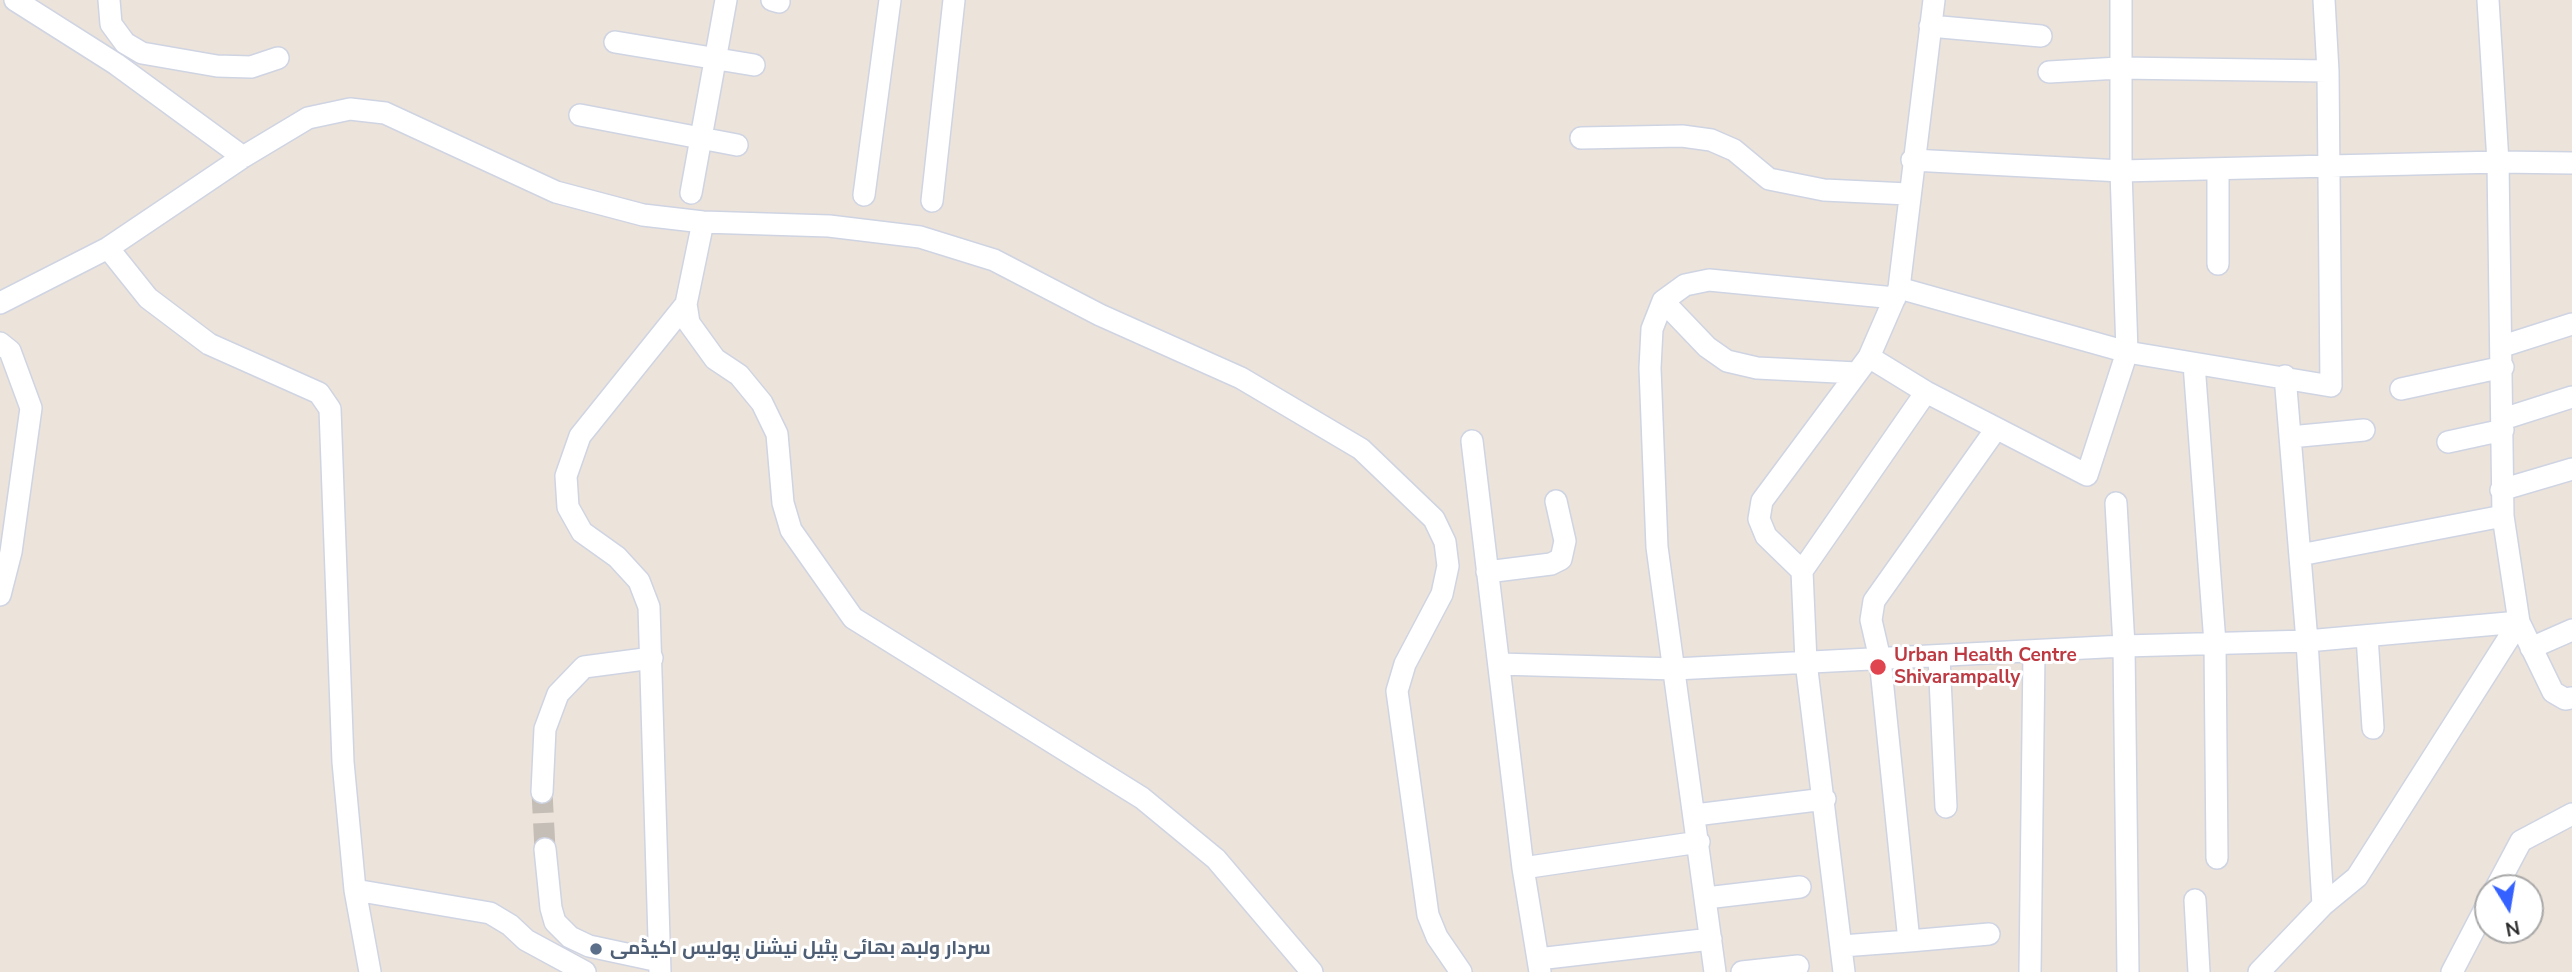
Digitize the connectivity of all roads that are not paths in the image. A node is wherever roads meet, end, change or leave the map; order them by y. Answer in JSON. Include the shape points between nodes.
{"nodes":[{"id":1,"x":15,"y":0,"type":"edge"},
{"id":2,"x":109,"y":0,"type":"edge"},
{"id":3,"x":726,"y":0,"type":"edge"},
{"id":4,"x":890,"y":0,"type":"edge"},
{"id":5,"x":954,"y":0,"type":"edge"},
{"id":6,"x":1934,"y":0,"type":"edge"},
{"id":7,"x":2121,"y":0,"type":"edge"},
{"id":8,"x":2324,"y":0,"type":"edge"},
{"id":9,"x":2488,"y":0,"type":"edge"},
{"id":10,"x":1930,"y":26,"type":"junction"},
{"id":11,"x":2041,"y":36,"type":"dead end"},
{"id":12,"x":615,"y":42,"type":"dead end"},
{"id":13,"x":278,"y":58,"type":"dead end"},
{"id":14,"x":717,"y":58,"type":"junction"},
{"id":15,"x":754,"y":65,"type":"dead end"},
{"id":16,"x":2119,"y":68,"type":"junction"},
{"id":17,"x":2328,"y":71,"type":"junction"},
{"id":18,"x":2049,"y":72,"type":"dead end"},
{"id":19,"x":580,"y":115,"type":"dead end"},
{"id":20,"x":702,"y":138,"type":"junction"},
{"id":21,"x":1581,"y":138,"type":"dead end"},
{"id":22,"x":737,"y":145,"type":"dead end"},
{"id":23,"x":243,"y":157,"type":"junction"},
{"id":24,"x":1912,"y":160,"type":"junction"},
{"id":25,"x":2498,"y":162,"type":"junction"},
{"id":26,"x":2572,"y":163,"type":"edge"},
{"id":27,"x":2329,"y":168,"type":"junction"},
{"id":28,"x":2218,"y":170,"type":"junction"},
{"id":29,"x":2121,"y":171,"type":"junction"},
{"id":30,"x":691,"y":193,"type":"dead end"},
{"id":31,"x":1909,"y":194,"type":"junction"},
{"id":32,"x":864,"y":195,"type":"dead end"},
{"id":33,"x":932,"y":201,"type":"dead end"},
{"id":34,"x":703,"y":222,"type":"junction"},
{"id":35,"x":108,"y":248,"type":"junction"},
{"id":36,"x":2218,"y":264,"type":"dead end"},
{"id":37,"x":1897,"y":293,"type":"junction"},
{"id":38,"x":1663,"y":301,"type":"junction"},
{"id":39,"x":0,"y":303,"type":"edge"},
{"id":40,"x":686,"y":304,"type":"junction"},
{"id":41,"x":2572,"y":324,"type":"edge"},
{"id":42,"x":0,"y":343,"type":"edge"},
{"id":43,"x":2502,"y":346,"type":"junction"},
{"id":44,"x":2127,"y":352,"type":"junction"},
{"id":45,"x":2194,"y":364,"type":"junction"},
{"id":46,"x":1863,"y":365,"type":"junction"},
{"id":47,"x":2503,"y":368,"type":"junction"},
{"id":48,"x":2285,"y":376,"type":"junction"},
{"id":49,"x":2401,"y":389,"type":"dead end"},
{"id":50,"x":1926,"y":392,"type":"junction"},
{"id":51,"x":2572,"y":397,"type":"edge"},
{"id":52,"x":2503,"y":424,"type":"junction"},
{"id":53,"x":1996,"y":429,"type":"junction"},
{"id":54,"x":2364,"y":430,"type":"dead end"},
{"id":55,"x":2290,"y":437,"type":"junction"},
{"id":56,"x":1472,"y":441,"type":"dead end"},
{"id":57,"x":2448,"y":442,"type":"dead end"},
{"id":58,"x":2572,"y":469,"type":"edge"},
{"id":59,"x":2501,"y":490,"type":"junction"},
{"id":60,"x":1556,"y":501,"type":"dead end"},
{"id":61,"x":2116,"y":503,"type":"dead end"},
{"id":62,"x":2503,"y":516,"type":"junction"},
{"id":63,"x":6,"y":546,"type":"edge"},
{"id":64,"x":2300,"y":555,"type":"junction"},
{"id":65,"x":1802,"y":571,"type":"junction"},
{"id":66,"x":1487,"y":572,"type":"junction"},
{"id":67,"x":0,"y":595,"type":"edge"},
{"id":68,"x":2519,"y":622,"type":"junction"},
{"id":69,"x":2572,"y":630,"type":"edge"},
{"id":70,"x":2367,"y":636,"type":"junction"},
{"id":71,"x":2307,"y":641,"type":"junction"},
{"id":72,"x":2215,"y":643,"type":"junction"},
{"id":73,"x":2124,"y":646,"type":"junction"},
{"id":74,"x":2531,"y":648,"type":"junction"},
{"id":75,"x":2034,"y":653,"type":"junction"},
{"id":76,"x":1939,"y":657,"type":"junction"},
{"id":77,"x":652,"y":658,"type":"junction"},
{"id":78,"x":1880,"y":659,"type":"junction"},
{"id":79,"x":1806,"y":662,"type":"junction"},
{"id":80,"x":1499,"y":664,"type":"junction"},
{"id":81,"x":1675,"y":669,"type":"junction"},
{"id":82,"x":2572,"y":698,"type":"edge"},
{"id":83,"x":2373,"y":727,"type":"dead end"},
{"id":84,"x":542,"y":792,"type":"tunnel mouth"},
{"id":85,"x":1825,"y":799,"type":"junction"},
{"id":86,"x":1946,"y":807,"type":"dead end"},
{"id":87,"x":2572,"y":814,"type":"edge"},
{"id":88,"x":1695,"y":815,"type":"junction"},
{"id":89,"x":1699,"y":842,"type":"junction"},
{"id":90,"x":545,"y":849,"type":"tunnel mouth"},
{"id":91,"x":2217,"y":858,"type":"dead end"},
{"id":92,"x":1523,"y":868,"type":"junction"},
{"id":93,"x":2503,"y":874,"type":"edge"},
{"id":94,"x":1800,"y":887,"type":"dead end"},
{"id":95,"x":355,"y":890,"type":"junction"},
{"id":96,"x":1706,"y":898,"type":"junction"},
{"id":97,"x":2195,"y":900,"type":"dead end"},
{"id":98,"x":2323,"y":905,"type":"junction"},
{"id":99,"x":2474,"y":930,"type":"edge"},
{"id":100,"x":1989,"y":934,"type":"dead end"},
{"id":101,"x":1711,"y":939,"type":"junction"},
{"id":102,"x":1909,"y":941,"type":"junction"},
{"id":103,"x":1842,"y":946,"type":"junction"},
{"id":104,"x":1539,"y":965,"type":"edge"},
{"id":105,"x":659,"y":966,"type":"edge"},
{"id":106,"x":1798,"y":966,"type":"dead end"},
{"id":107,"x":370,"y":972,"type":"edge"},
{"id":108,"x":585,"y":972,"type":"edge"},
{"id":109,"x":1312,"y":972,"type":"edge"},
{"id":110,"x":1461,"y":972,"type":"edge"},
{"id":111,"x":1715,"y":972,"type":"edge"},
{"id":112,"x":1742,"y":972,"type":"edge"},
{"id":113,"x":1844,"y":972,"type":"edge"},
{"id":114,"x":2030,"y":972,"type":"edge"},
{"id":115,"x":2128,"y":972,"type":"edge"},
{"id":116,"x":2199,"y":972,"type":"edge"},
{"id":117,"x":2259,"y":972,"type":"edge"},
{"id":118,"x":2452,"y":972,"type":"edge"}],
"edges":[{"from":1,"to":23,"type":"street","via":[[116,64]]},
{"from":2,"to":13,"type":"street","via":[[110,24],[125,43],[142,53],[251,67]]},
{"from":3,"to":14,"type":"street"},
{"from":4,"to":32,"type":"street"},
{"from":5,"to":33,"type":"street"},
{"from":6,"to":10,"type":"street"},
{"from":7,"to":16,"type":"street"},
{"from":8,"to":17,"type":"street"},
{"from":9,"to":25,"type":"street"},
{"from":10,"to":11,"type":"street"},
{"from":10,"to":24,"type":"street"},
{"from":12,"to":14,"type":"street"},
{"from":14,"to":15,"type":"street"},
{"from":14,"to":20,"type":"street"},
{"from":16,"to":17,"type":"street"},
{"from":16,"to":18,"type":"street"},
{"from":16,"to":29,"type":"street"},
{"from":17,"to":27,"type":"street"},
{"from":19,"to":20,"type":"street"},
{"from":20,"to":22,"type":"street"},
{"from":20,"to":30,"type":"street"},
{"from":21,"to":31,"type":"street","via":[[1711,139],[1734,150],[1769,179],[1825,190]]},
{"from":23,"to":34,"type":"street","via":[[308,118],[350,110],[385,113],[556,192],[643,215]]},
{"from":23,"to":35,"type":"street"},
{"from":24,"to":29,"type":"street"},
{"from":24,"to":31,"type":"street"},
{"from":25,"to":26,"type":"street"},
{"from":25,"to":27,"type":"street"},
{"from":25,"to":43,"type":"street"},
{"from":27,"to":28,"type":"street"},
{"from":27,"to":48,"type":"street","via":[[2331,386]]},
{"from":28,"to":29,"type":"street"},
{"from":28,"to":36,"type":"street"},
{"from":29,"to":44,"type":"street"},
{"from":31,"to":37,"type":"street"},
{"from":34,"to":40,"type":"street"},
{"from":34,"to":110,"type":"street","via":[[829,226],[920,237],[993,260],[1241,378],[1361,449],[1420,503],[1445,542],[1448,566],[1442,594],[1405,664],[1397,691],[1399,720],[1428,915]]},
{"from":35,"to":39,"type":"street"},
{"from":35,"to":95,"type":"street","via":[[148,298],[209,344],[319,393],[330,409],[343,762]]},
{"from":37,"to":38,"type":"street","via":[[1709,280],[1685,285]]},
{"from":37,"to":44,"type":"street"},
{"from":37,"to":46,"type":"street"},
{"from":38,"to":46,"type":"street","via":[[1727,361],[1757,368]]},
{"from":38,"to":81,"type":"street","via":[[1652,329],[1650,368],[1657,547]]},
{"from":40,"to":77,"type":"street","via":[[580,436],[566,476],[568,507],[582,532],[617,557],[639,581],[649,607]]},
{"from":40,"to":109,"type":"street","via":[[689,323],[703,345],[739,375],[762,403],[777,434],[783,503],[791,530],[853,618],[1142,798],[1216,859]]},
{"from":41,"to":43,"type":"street"},
{"from":42,"to":63,"type":"street","via":[[10,351],[31,408]]},
{"from":43,"to":47,"type":"street"},
{"from":44,"to":45,"type":"street"},
{"from":44,"to":53,"type":"street","via":[[2087,474]]},
{"from":45,"to":48,"type":"street"},
{"from":45,"to":72,"type":"street"},
{"from":46,"to":50,"type":"street"},
{"from":46,"to":65,"type":"street","via":[[1762,501],[1759,519],[1766,536]]},
{"from":47,"to":49,"type":"street"},
{"from":47,"to":52,"type":"street"},
{"from":48,"to":55,"type":"street"},
{"from":50,"to":53,"type":"street"},
{"from":50,"to":65,"type":"street"},
{"from":51,"to":52,"type":"street"},
{"from":52,"to":57,"type":"street"},
{"from":52,"to":59,"type":"street"},
{"from":53,"to":78,"type":"street","via":[[1874,601],[1871,620]]},
{"from":54,"to":55,"type":"street"},
{"from":55,"to":64,"type":"street"},
{"from":56,"to":66,"type":"street"},
{"from":58,"to":59,"type":"street"},
{"from":59,"to":62,"type":"street"},
{"from":60,"to":66,"type":"street","via":[[1564,541],[1561,559]]},
{"from":61,"to":73,"type":"street"},
{"from":62,"to":64,"type":"street"},
{"from":62,"to":68,"type":"street"},
{"from":63,"to":67,"type":"street"},
{"from":64,"to":71,"type":"street"},
{"from":65,"to":79,"type":"street"},
{"from":66,"to":80,"type":"street"},
{"from":68,"to":70,"type":"street"},
{"from":68,"to":74,"type":"street"},
{"from":68,"to":98,"type":"street","via":[[2357,877]]},
{"from":69,"to":74,"type":"street"},
{"from":70,"to":71,"type":"street"},
{"from":70,"to":83,"type":"street"},
{"from":71,"to":72,"type":"street"},
{"from":71,"to":98,"type":"street"},
{"from":72,"to":73,"type":"street"},
{"from":72,"to":91,"type":"street"},
{"from":73,"to":75,"type":"street"},
{"from":73,"to":115,"type":"street"},
{"from":74,"to":82,"type":"street","via":[[2553,692]]},
{"from":75,"to":76,"type":"street"},
{"from":75,"to":114,"type":"street"},
{"from":76,"to":78,"type":"street"},
{"from":76,"to":86,"type":"street"},
{"from":77,"to":84,"type":"street","via":[[584,667],[558,694],[545,729]]},
{"from":77,"to":105,"type":"street"},
{"from":78,"to":79,"type":"street"},
{"from":78,"to":102,"type":"street"},
{"from":79,"to":81,"type":"street"},
{"from":79,"to":85,"type":"street"},
{"from":80,"to":81,"type":"street"},
{"from":80,"to":92,"type":"street"},
{"from":81,"to":88,"type":"street"},
{"from":85,"to":88,"type":"street"},
{"from":85,"to":103,"type":"street"},
{"from":87,"to":93,"type":"street","via":[[2521,841]]},
{"from":88,"to":89,"type":"street"},
{"from":89,"to":92,"type":"street"},
{"from":89,"to":96,"type":"street"},
{"from":90,"to":105,"type":"street","via":[[555,922],[570,937],[589,946]]},
{"from":92,"to":104,"type":"street"},
{"from":94,"to":96,"type":"street"},
{"from":95,"to":107,"type":"street"},
{"from":95,"to":108,"type":"street","via":[[490,914]]},
{"from":96,"to":101,"type":"street"},
{"from":97,"to":116,"type":"street"},
{"from":98,"to":117,"type":"street"},
{"from":99,"to":118,"type":"street"},
{"from":100,"to":102,"type":"street"},
{"from":101,"to":104,"type":"street"},
{"from":101,"to":111,"type":"street"},
{"from":102,"to":103,"type":"street"},
{"from":103,"to":113,"type":"street"},
{"from":106,"to":112,"type":"street"}]}
